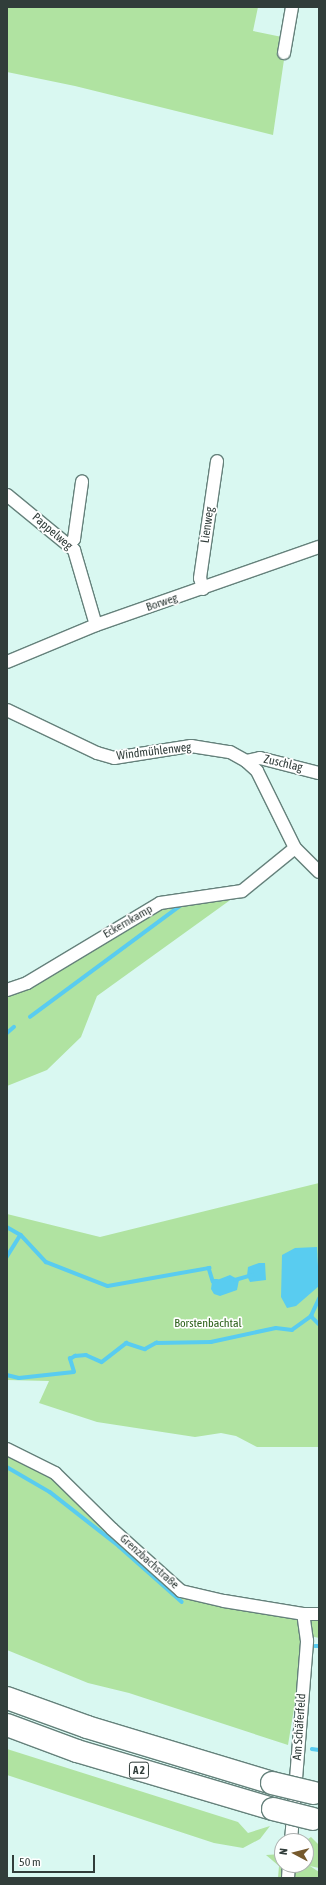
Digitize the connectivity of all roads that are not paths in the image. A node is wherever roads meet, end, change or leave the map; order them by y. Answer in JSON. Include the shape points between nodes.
{"nodes":[{"id":1,"x":292,"y":7,"type":"edge"},
{"id":2,"x":284,"y":52,"type":"dead end"},
{"id":3,"x":217,"y":461,"type":"dead end"},
{"id":4,"x":82,"y":482,"type":"dead end"},
{"id":5,"x":7,"y":495,"type":"edge"},
{"id":6,"x":69,"y":545,"type":"junction"},
{"id":7,"x":319,"y":547,"type":"edge"},
{"id":8,"x":203,"y":589,"type":"junction"},
{"id":9,"x":96,"y":625,"type":"junction"},
{"id":10,"x":7,"y":662,"type":"edge"},
{"id":11,"x":7,"y":710,"type":"edge"},
{"id":12,"x":246,"y":761,"type":"junction"},
{"id":13,"x":319,"y":773,"type":"edge"},
{"id":14,"x":295,"y":848,"type":"junction"},
{"id":15,"x":319,"y":872,"type":"edge"},
{"id":16,"x":7,"y":990,"type":"edge"},
{"id":17,"x":7,"y":1449,"type":"edge"},
{"id":18,"x":303,"y":1614,"type":"junction"},
{"id":19,"x":319,"y":1614,"type":"edge"},
{"id":20,"x":7,"y":1698,"type":"edge"},
{"id":21,"x":7,"y":1725,"type":"edge"},
{"id":22,"x":317,"y":1794,"type":"edge"},
{"id":23,"x":316,"y":1820,"type":"edge"},
{"id":24,"x":292,"y":1833,"type":"edge"}],
"edges":[{"from":1,"to":2,"type":"street"},
{"from":3,"to":8,"type":"street","name":"Lienweg","via":[[200,578]]},
{"from":4,"to":6,"type":"street","via":[[74,539]]},
{"from":5,"to":6,"type":"street","name":"Pappelweg"},
{"from":6,"to":9,"type":"street","name":"Pappelweg","via":[[74,550]]},
{"from":7,"to":8,"type":"street","name":"Borweg"},
{"from":8,"to":9,"type":"street","name":"Borweg"},
{"from":9,"to":10,"type":"street","name":"Borweg"},
{"from":11,"to":12,"type":"street","name":"Windmühlenweg","via":[[97,753],[114,758],[191,746],[230,752]]},
{"from":12,"to":13,"type":"street","name":"Zuschlag","via":[[260,758]]},
{"from":12,"to":14,"type":"street","name":"Windmühlenweg","via":[[257,771]]},
{"from":14,"to":15,"type":"street","name":"Windmühlenweg"},
{"from":14,"to":16,"type":"street","name":"Eckernkamp","via":[[242,891],[160,903],[27,983]]},
{"from":17,"to":18,"type":"street","name":"Grenzbachstraße","via":[[55,1472],[112,1529],[181,1591]]},
{"from":18,"to":19,"type":"street","name":"Grenzbachstraße"},
{"from":18,"to":24,"type":"street","name":"Am Schäferfeld","via":[[307,1641]]},
{"from":20,"to":22,"type":"highway","number":"A 2","bridge":true,"via":[[87,1728]]},
{"from":21,"to":23,"type":"highway","number":"A 2","bridge":true,"via":[[77,1751]]}]}
